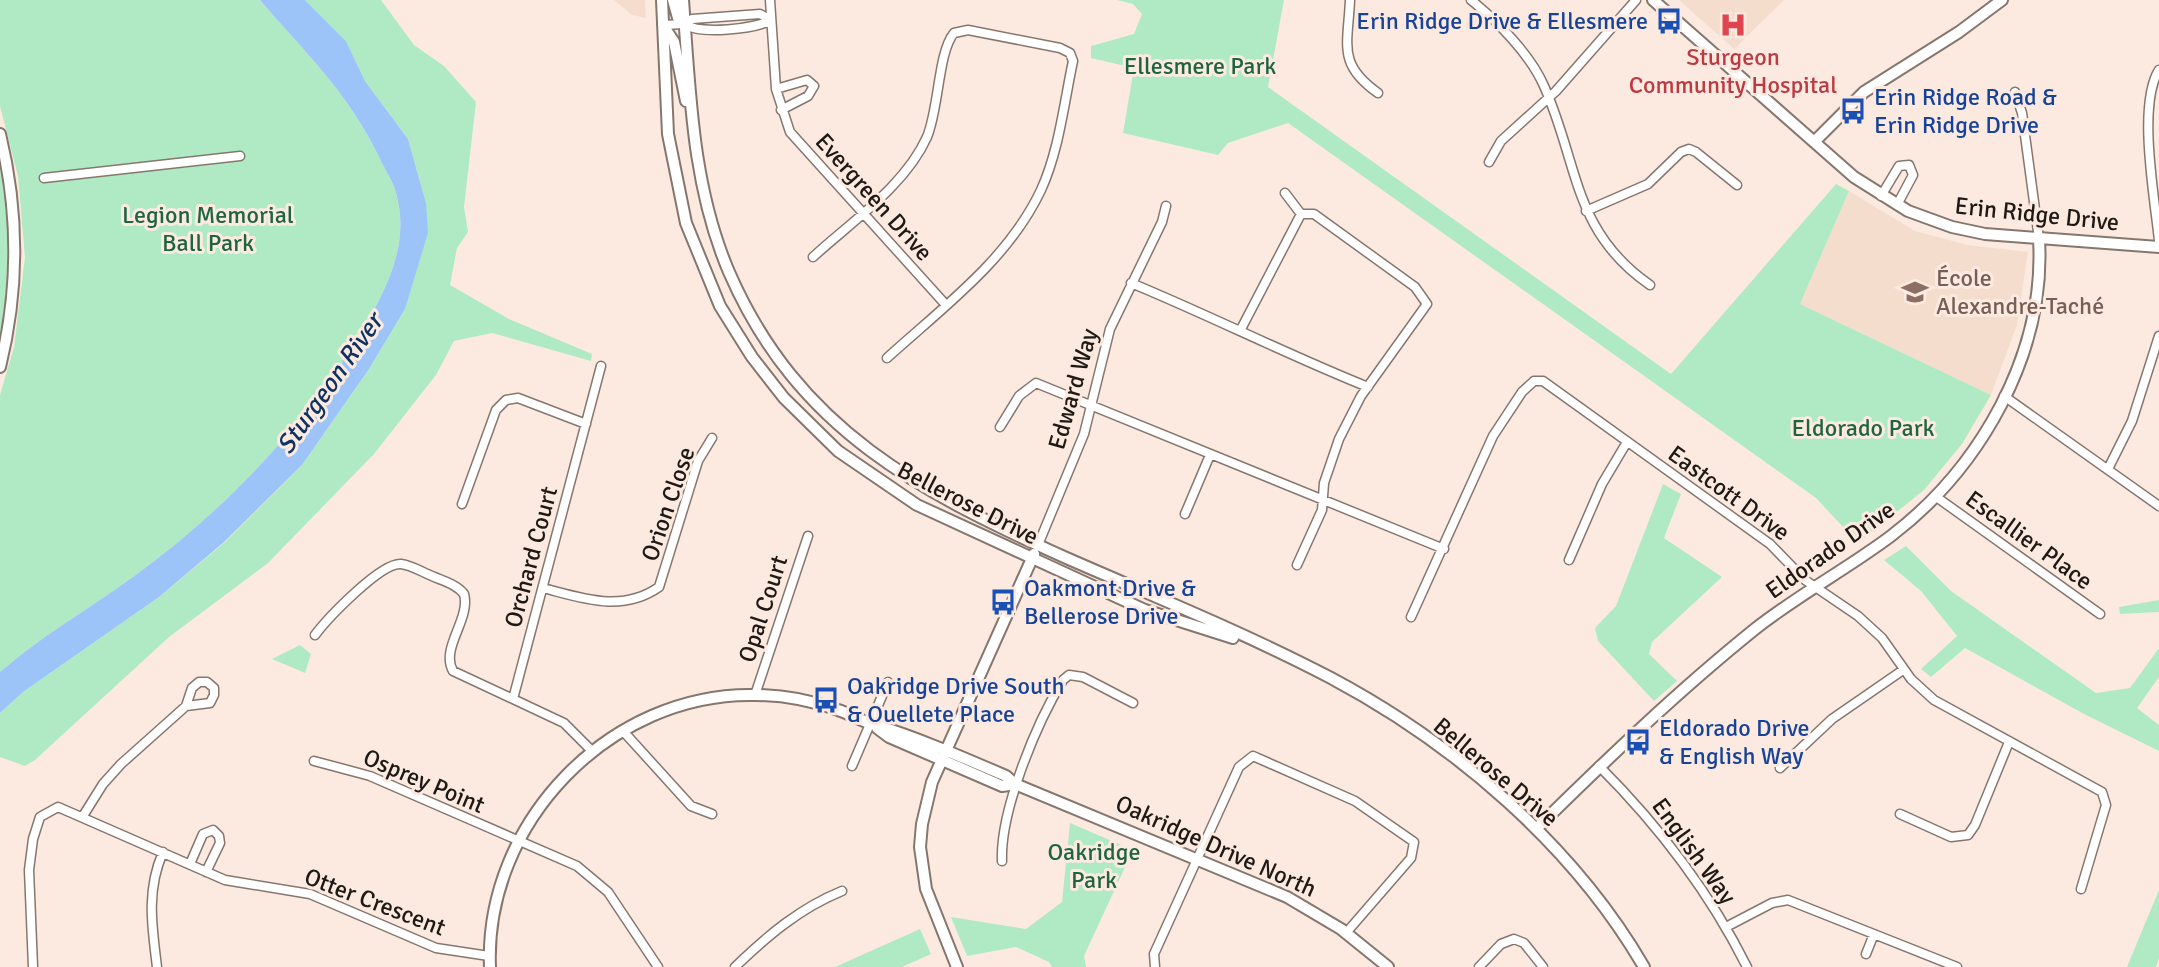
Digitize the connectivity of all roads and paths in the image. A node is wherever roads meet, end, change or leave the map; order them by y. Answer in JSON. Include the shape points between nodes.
{"nodes":[{"id":1,"x":662,"y":0,"type":"edge"},
{"id":2,"x":673,"y":0,"type":"edge"},
{"id":3,"x":684,"y":0,"type":"edge"},
{"id":4,"x":769,"y":0,"type":"edge"},
{"id":5,"x":1350,"y":0,"type":"edge"},
{"id":6,"x":1471,"y":0,"type":"edge"},
{"id":7,"x":1636,"y":0,"type":"edge"},
{"id":8,"x":1653,"y":0,"type":"edge"},
{"id":9,"x":2002,"y":0,"type":"edge"},
{"id":10,"x":771,"y":19,"type":"junction"},
{"id":11,"x":663,"y":24,"type":"junction"},
{"id":12,"x":685,"y":24,"type":"junction"},
{"id":13,"x":2159,"y":70,"type":"edge"},
{"id":14,"x":776,"y":89,"type":"junction"},
{"id":15,"x":2015,"y":92,"type":"dead end"},
{"id":16,"x":1378,"y":93,"type":"dead end"},
{"id":17,"x":1548,"y":97,"type":"junction"},
{"id":18,"x":781,"y":110,"type":"junction"},
{"id":19,"x":0,"y":134,"type":"edge"},
{"id":20,"x":1814,"y":142,"type":"junction"},
{"id":21,"x":240,"y":156,"type":"dead end"},
{"id":22,"x":696,"y":156,"type":"junction"},
{"id":23,"x":1489,"y":162,"type":"dead end"},
{"id":24,"x":44,"y":178,"type":"dead end"},
{"id":25,"x":1737,"y":185,"type":"dead end"},
{"id":26,"x":1285,"y":193,"type":"dead end"},
{"id":27,"x":1881,"y":196,"type":"junction"},
{"id":28,"x":1897,"y":205,"type":"junction"},
{"id":29,"x":1166,"y":206,"type":"dead end"},
{"id":30,"x":1586,"y":211,"type":"junction"},
{"id":31,"x":862,"y":212,"type":"junction"},
{"id":32,"x":1301,"y":214,"type":"junction"},
{"id":33,"x":2039,"y":239,"type":"junction"},
{"id":34,"x":2159,"y":242,"type":"edge"},
{"id":35,"x":2159,"y":247,"type":"edge"},
{"id":36,"x":813,"y":257,"type":"dead end"},
{"id":37,"x":1131,"y":283,"type":"junction"},
{"id":38,"x":1650,"y":285,"type":"dead end"},
{"id":39,"x":946,"y":305,"type":"junction"},
{"id":40,"x":1240,"y":331,"type":"junction"},
{"id":41,"x":2159,"y":336,"type":"edge"},
{"id":42,"x":887,"y":358,"type":"dead end"},
{"id":43,"x":601,"y":366,"type":"dead end"},
{"id":44,"x":0,"y":367,"type":"edge"},
{"id":45,"x":1368,"y":387,"type":"junction"},
{"id":46,"x":2004,"y":396,"type":"junction"},
{"id":47,"x":1093,"y":406,"type":"junction"},
{"id":48,"x":586,"y":424,"type":"junction"},
{"id":49,"x":1000,"y":427,"type":"dead end"},
{"id":50,"x":712,"y":438,"type":"dead end"},
{"id":51,"x":1627,"y":442,"type":"junction"},
{"id":52,"x":1210,"y":455,"type":"junction"},
{"id":53,"x":2108,"y":469,"type":"junction"},
{"id":54,"x":1935,"y":496,"type":"junction"},
{"id":55,"x":1322,"y":500,"type":"junction"},
{"id":56,"x":462,"y":504,"type":"dead end"},
{"id":57,"x":2159,"y":506,"type":"edge"},
{"id":58,"x":1185,"y":514,"type":"dead end"},
{"id":59,"x":808,"y":536,"type":"dead end"},
{"id":60,"x":1038,"y":545,"type":"junction"},
{"id":61,"x":1444,"y":549,"type":"junction"},
{"id":62,"x":1031,"y":559,"type":"junction"},
{"id":63,"x":1569,"y":560,"type":"dead end"},
{"id":64,"x":1297,"y":565,"type":"dead end"},
{"id":65,"x":1815,"y":586,"type":"junction"},
{"id":66,"x":543,"y":588,"type":"junction"},
{"id":67,"x":2100,"y":614,"type":"dead end"},
{"id":68,"x":1411,"y":617,"type":"dead end"},
{"id":69,"x":315,"y":635,"type":"dead end"},
{"id":70,"x":1282,"y":653,"type":"junction"},
{"id":71,"x":1903,"y":670,"type":"junction"},
{"id":72,"x":888,"y":682,"type":"dead end"},
{"id":73,"x":755,"y":695,"type":"junction"},
{"id":74,"x":513,"y":699,"type":"junction"},
{"id":75,"x":1133,"y":703,"type":"dead end"},
{"id":76,"x":186,"y":706,"type":"dead end"},
{"id":77,"x":871,"y":724,"type":"junction"},
{"id":78,"x":623,"y":731,"type":"junction"},
{"id":79,"x":2009,"y":742,"type":"junction"},
{"id":80,"x":592,"y":751,"type":"junction"},
{"id":81,"x":944,"y":755,"type":"junction"},
{"id":82,"x":314,"y":761,"type":"dead end"},
{"id":83,"x":852,"y":766,"type":"dead end"},
{"id":84,"x":1600,"y":766,"type":"junction"},
{"id":85,"x":1780,"y":768,"type":"dead end"},
{"id":86,"x":1015,"y":784,"type":"junction"},
{"id":87,"x":712,"y":814,"type":"dead end"},
{"id":88,"x":1900,"y":814,"type":"dead end"},
{"id":89,"x":83,"y":816,"type":"junction"},
{"id":90,"x":1536,"y":829,"type":"junction"},
{"id":91,"x":519,"y":840,"type":"junction"},
{"id":92,"x":163,"y":852,"type":"junction"},
{"id":93,"x":1197,"y":859,"type":"junction"},
{"id":94,"x":1002,"y":861,"type":"dead end"},
{"id":95,"x":190,"y":864,"type":"junction"},
{"id":96,"x":206,"y":872,"type":"junction"},
{"id":97,"x":2081,"y":889,"type":"dead end"},
{"id":98,"x":842,"y":891,"type":"dead end"},
{"id":99,"x":1726,"y":927,"type":"junction"},
{"id":100,"x":1346,"y":933,"type":"junction"},
{"id":101,"x":1874,"y":934,"type":"junction"},
{"id":102,"x":1866,"y":954,"type":"dead end"},
{"id":103,"x":490,"y":961,"type":"edge"},
{"id":104,"x":33,"y":967,"type":"edge"},
{"id":105,"x":157,"y":967,"type":"edge"},
{"id":106,"x":658,"y":967,"type":"edge"},
{"id":107,"x":734,"y":967,"type":"edge"},
{"id":108,"x":957,"y":967,"type":"edge"},
{"id":109,"x":1155,"y":967,"type":"edge"},
{"id":110,"x":1388,"y":967,"type":"edge"},
{"id":111,"x":1479,"y":967,"type":"edge"},
{"id":112,"x":1543,"y":967,"type":"edge"},
{"id":113,"x":1644,"y":967,"type":"edge"},
{"id":114,"x":1746,"y":967,"type":"edge"},
{"id":115,"x":1957,"y":967,"type":"edge"}],
"edges":[{"from":1,"to":11,"type":"street","name":"Bellerose Drive"},
{"from":2,"to":12,"type":"street","via":[[678,18]]},
{"from":3,"to":12,"type":"street","name":"Bellerose Drive"},
{"from":4,"to":10,"type":"street","name":"Evergreen Drive"},
{"from":5,"to":16,"type":"street","via":[[1349,63],[1358,78]]},
{"from":6,"to":17,"type":"street","via":[[1517,48]]},
{"from":7,"to":17,"type":"street"},
{"from":8,"to":20,"type":"street","name":"Erin Ridge Drive"},
{"from":9,"to":20,"type":"street","via":[[1856,98]]},
{"from":10,"to":12,"type":"street","via":[[761,26],[697,30]]},
{"from":10,"to":14,"type":"street","name":"Evergreen Drive"},
{"from":11,"to":12,"type":"street"},
{"from":11,"to":22,"type":"street","via":[[674,42]]},
{"from":11,"to":62,"type":"street","name":"Bellerose Drive","via":[[668,134],[680,202],[710,286],[751,357],[801,417],[857,466],[917,505]]},
{"from":12,"to":22,"type":"street","name":"Bellerose Drive"},
{"from":13,"to":34,"type":"street","via":[[2150,88],[2147,111]]},
{"from":14,"to":18,"type":"street","name":"Evergreen Drive"},
{"from":14,"to":18,"type":"street","via":[[807,80],[813,84],[813,92]]},
{"from":15,"to":33,"type":"street","via":[[2022,113]]},
{"from":17,"to":23,"type":"street","via":[[1501,141]]},
{"from":17,"to":30,"type":"street"},
{"from":18,"to":31,"type":"street","name":"Evergreen Drive","via":[[797,141]]},
{"from":19,"to":44,"type":"street","via":[[15,249]]},
{"from":20,"to":27,"type":"street","name":"Erin Ridge Drive"},
{"from":21,"to":24,"type":"street"},
{"from":22,"to":60,"type":"street","name":"Bellerose Drive","via":[[712,227],[737,290],[780,361],[814,402],[864,449],[901,475]]},
{"from":25,"to":30,"type":"street","via":[[1689,149],[1642,188]]},
{"from":26,"to":32,"type":"street"},
{"from":27,"to":28,"type":"street","name":"Erin Ridge Drive"},
{"from":27,"to":28,"type":"street","via":[[1899,166],[1909,165],[1913,175]]},
{"from":28,"to":33,"type":"street","name":"Erin Ridge Drive","via":[[1965,231]]},
{"from":29,"to":37,"type":"street","name":"Edward Way"},
{"from":30,"to":38,"type":"street","via":[[1612,253]]},
{"from":31,"to":36,"type":"street"},
{"from":31,"to":39,"type":"street","name":"Evergreen Drive"},
{"from":31,"to":39,"type":"street","via":[[904,173],[926,139],[954,33],[968,30],[1070,53],[1073,61],[1052,158],[1037,197],[1000,253]]},
{"from":32,"to":40,"type":"street"},
{"from":32,"to":45,"type":"street","via":[[1314,214],[1415,287],[1431,304]]},
{"from":33,"to":35,"type":"street","name":"Erin Ridge Drive"},
{"from":33,"to":46,"type":"street","name":"Eldorado Drive","via":[[2031,323]]},
{"from":37,"to":40,"type":"street"},
{"from":37,"to":47,"type":"street","name":"Edward Way","via":[[1110,329]]},
{"from":39,"to":42,"type":"street"},
{"from":40,"to":45,"type":"street"},
{"from":41,"to":53,"type":"street","via":[[2132,421]]},
{"from":43,"to":48,"type":"street","name":"Orchard Court"},
{"from":45,"to":55,"type":"street","via":[[1334,450]]},
{"from":46,"to":53,"type":"street"},
{"from":46,"to":54,"type":"street","name":"Eldorado Drive","via":[[1969,456]]},
{"from":47,"to":49,"type":"street","via":[[1034,383],[1019,396]]},
{"from":47,"to":52,"type":"street"},
{"from":47,"to":60,"type":"street","name":"Edward Way"},
{"from":48,"to":56,"type":"street","via":[[518,398],[506,400],[496,410]]},
{"from":48,"to":66,"type":"street","name":"Orchard Court"},
{"from":50,"to":66,"type":"street","name":"Orion Close","via":[[698,461],[657,589],[610,603]]},
{"from":51,"to":61,"type":"street","name":"Eastcott Drive","via":[[1549,385],[1539,380],[1529,383],[1493,436]]},
{"from":51,"to":63,"type":"street","via":[[1602,484]]},
{"from":51,"to":65,"type":"street","name":"Eastcott Drive","via":[[1770,544]]},
{"from":52,"to":55,"type":"street"},
{"from":52,"to":58,"type":"street"},
{"from":53,"to":57,"type":"street"},
{"from":54,"to":65,"type":"street","name":"Eldorado Drive","via":[[1890,536]]},
{"from":54,"to":67,"type":"street","name":"Escallier Place"},
{"from":55,"to":61,"type":"street"},
{"from":55,"to":64,"type":"street","via":[[1322,510]]},
{"from":59,"to":73,"type":"street","name":"Opal Court"},
{"from":60,"to":62,"type":"street"},
{"from":60,"to":70,"type":"street","name":"Bellerose Drive"},
{"from":61,"to":68,"type":"street","name":"Eastcott Drive"},
{"from":62,"to":70,"type":"street","name":"Bellerose Drive","via":[[1145,610]]},
{"from":62,"to":81,"type":"street"},
{"from":65,"to":71,"type":"street","name":"Eastcott Drive","via":[[1872,628]]},
{"from":65,"to":84,"type":"street","name":"Eldorado Drive","via":[[1754,630]]},
{"from":66,"to":74,"type":"street","name":"Orchard Court"},
{"from":69,"to":74,"type":"street","name":"Orchard Court","via":[[354,594],[390,567],[406,565],[464,594],[465,607],[450,657],[453,671]]},
{"from":70,"to":90,"type":"street","name":"Bellerose Drive","via":[[1384,709],[1468,769]]},
{"from":71,"to":79,"type":"street","name":"Eastcott Drive","via":[[1934,700]]},
{"from":71,"to":85,"type":"street","via":[[1832,719]]},
{"from":72,"to":77,"type":"street"},
{"from":73,"to":77,"type":"street","name":"Oakridge Drive North","via":[[822,705]]},
{"from":73,"to":78,"type":"street","name":"Oakridge Drive North","via":[[682,706]]},
{"from":74,"to":80,"type":"street","name":"Orchard Court","via":[[564,723]]},
{"from":75,"to":86,"type":"street","via":[[1080,676],[1066,677]]},
{"from":76,"to":89,"type":"street","via":[[111,773]]},
{"from":77,"to":81,"type":"street","name":"Oakridge Drive North","via":[[893,729]]},
{"from":77,"to":83,"type":"street"},
{"from":78,"to":80,"type":"street","name":"Oakridge Drive North"},
{"from":78,"to":87,"type":"street","via":[[691,806]]},
{"from":79,"to":88,"type":"street","via":[[1968,835],[1951,837]]},
{"from":79,"to":97,"type":"street","name":"Eastcott Drive","via":[[2106,797]]},
{"from":80,"to":91,"type":"street","name":"Oakridge Drive North","via":[[547,796]]},
{"from":81,"to":86,"type":"street","name":"Oakridge Drive North","via":[[1006,776]]},
{"from":81,"to":108,"type":"street","via":[[926,802],[921,867],[932,908]]},
{"from":82,"to":91,"type":"street","name":"Osprey Point","via":[[370,776]]},
{"from":84,"to":90,"type":"street","name":"Eldorado Drive"},
{"from":84,"to":99,"type":"street","name":"English Way","via":[[1674,849]]},
{"from":86,"to":93,"type":"street","name":"Oakridge Drive North"},
{"from":86,"to":94,"type":"street"},
{"from":89,"to":92,"type":"street","name":"Otter Crescent"},
{"from":89,"to":104,"type":"street","name":"Otter Crescent","via":[[58,807],[46,811],[38,821],[29,870]]},
{"from":90,"to":113,"type":"street","name":"Bellerose Drive","via":[[1599,900]]},
{"from":91,"to":103,"type":"street","name":"Oakridge Drive North","via":[[496,900]]},
{"from":91,"to":106,"type":"street","name":"Osprey Point","via":[[568,860],[602,885]]},
{"from":92,"to":95,"type":"street","name":"Otter Crescent"},
{"from":92,"to":105,"type":"street","via":[[150,897]]},
{"from":93,"to":100,"type":"street","name":"Oakridge Drive North","via":[[1287,897]]},
{"from":93,"to":100,"type":"street","via":[[1239,766],[1249,757],[1343,795],[1407,834],[1416,848]]},
{"from":93,"to":109,"type":"street","via":[[1154,954]]},
{"from":95,"to":96,"type":"street","name":"Otter Crescent"},
{"from":95,"to":96,"type":"street","via":[[203,834],[213,830],[220,843]]},
{"from":96,"to":103,"type":"street","name":"Otter Crescent","via":[[225,880],[310,894],[436,948]]},
{"from":98,"to":107,"type":"street","via":[[775,930]]},
{"from":99,"to":101,"type":"street","via":[[1772,903],[1788,900]]},
{"from":99,"to":114,"type":"street","name":"English Way"},
{"from":100,"to":110,"type":"street","name":"Oakridge Drive North"},
{"from":101,"to":102,"type":"street"},
{"from":101,"to":115,"type":"street"},
{"from":111,"to":112,"type":"street","via":[[1501,944],[1514,939],[1524,943]]}]}
